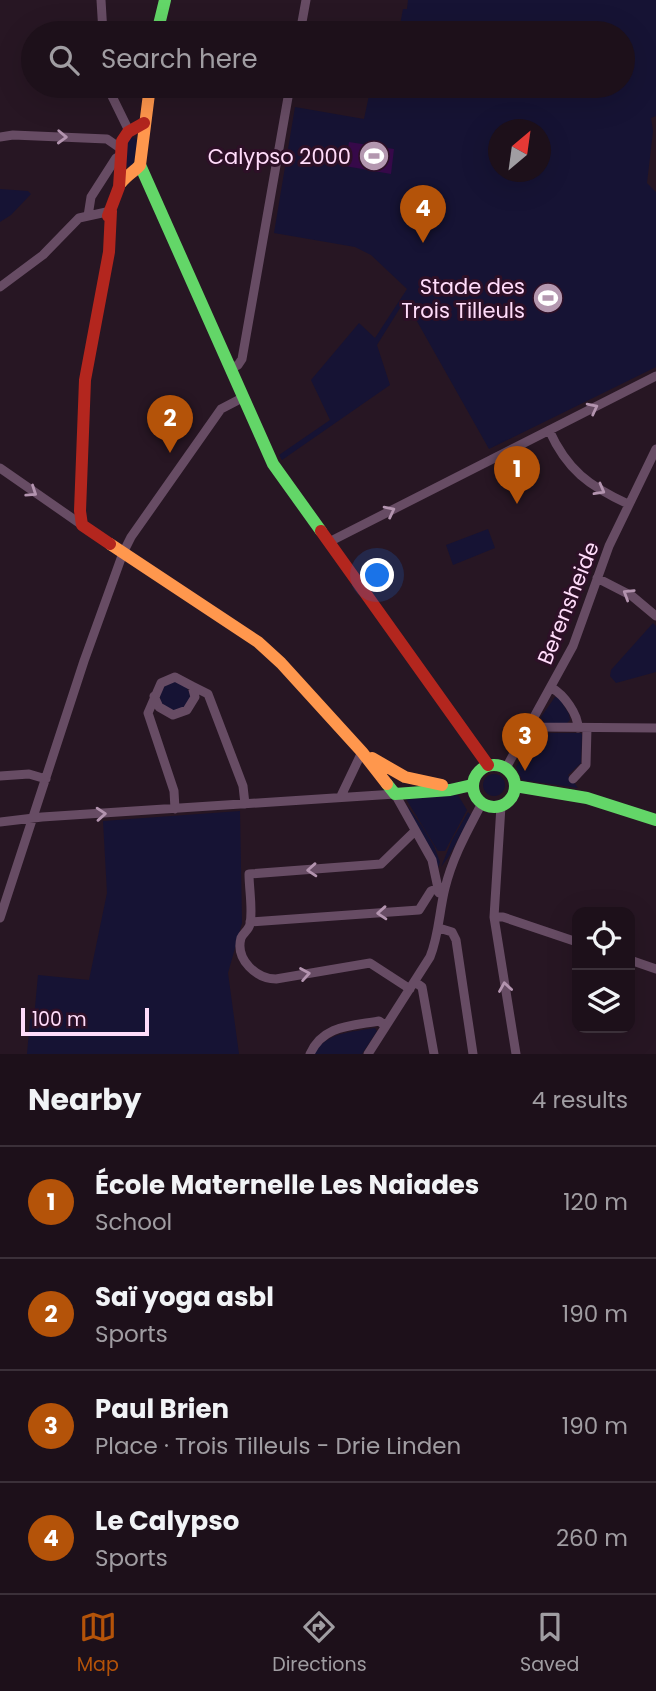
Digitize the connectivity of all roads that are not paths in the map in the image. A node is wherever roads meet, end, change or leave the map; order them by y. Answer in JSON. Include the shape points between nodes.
{"nodes":[{"id":1,"x":102,"y":0,"type":"edge"},
{"id":2,"x":165,"y":0,"type":"edge"},
{"id":3,"x":306,"y":0,"type":"edge"},
{"id":4,"x":103,"y":21,"type":"edge"},
{"id":5,"x":160,"y":21,"type":"edge"},
{"id":6,"x":302,"y":21,"type":"edge"},
{"id":7,"x":113,"y":98,"type":"edge"},
{"id":8,"x":148,"y":98,"type":"edge"},
{"id":9,"x":288,"y":98,"type":"edge"},
{"id":10,"x":144,"y":123,"type":"junction"},
{"id":11,"x":129,"y":131,"type":"junction"},
{"id":12,"x":0,"y":137,"type":"edge"},
{"id":13,"x":144,"y":139,"type":"junction"},
{"id":14,"x":128,"y":163,"type":"junction"},
{"id":15,"x":90,"y":216,"type":"junction"},
{"id":16,"x":109,"y":218,"type":"junction"},
{"id":17,"x":0,"y":287,"type":"edge"},
{"id":18,"x":231,"y":368,"type":"junction"},
{"id":19,"x":656,"y":376,"type":"edge"},
{"id":20,"x":244,"y":397,"type":"junction"},
{"id":21,"x":549,"y":430,"type":"junction"},
{"id":22,"x":656,"y":449,"type":"edge"},
{"id":23,"x":0,"y":468,"type":"edge"},
{"id":24,"x":628,"y":504,"type":"junction"},
{"id":25,"x":82,"y":525,"type":"junction"},
{"id":26,"x":329,"y":542,"type":"junction"},
{"id":27,"x":123,"y":552,"type":"junction"},
{"id":28,"x":597,"y":578,"type":"junction"},
{"id":29,"x":656,"y":616,"type":"edge"},
{"id":30,"x":192,"y":686,"type":"junction"},
{"id":31,"x":552,"y":688,"type":"junction"},
{"id":32,"x":154,"y":696,"type":"junction"},
{"id":33,"x":532,"y":723,"type":"junction"},
{"id":34,"x":583,"y":728,"type":"junction"},
{"id":35,"x":656,"y":728,"type":"edge"},
{"id":36,"x":363,"y":753,"type":"junction"},
{"id":37,"x":488,"y":765,"type":"junction"},
{"id":38,"x":506,"y":768,"type":"junction"},
{"id":39,"x":0,"y":776,"type":"edge"},
{"id":40,"x":46,"y":779,"type":"junction"},
{"id":41,"x":573,"y":779,"type":"dead end"},
{"id":42,"x":409,"y":784,"type":"junction"},
{"id":43,"x":466,"y":786,"type":"junction"},
{"id":44,"x":515,"y":786,"type":"junction"},
{"id":45,"x":394,"y":794,"type":"junction"},
{"id":46,"x":341,"y":796,"type":"junction"},
{"id":47,"x":482,"y":803,"type":"junction"},
{"id":48,"x":245,"y":804,"type":"junction"},
{"id":49,"x":501,"y":806,"type":"junction"},
{"id":50,"x":175,"y":808,"type":"junction"},
{"id":51,"x":33,"y":819,"type":"junction"},
{"id":52,"x":656,"y":820,"type":"edge"},
{"id":53,"x":0,"y":822,"type":"edge"},
{"id":54,"x":415,"y":831,"type":"junction"},
{"id":55,"x":442,"y":887,"type":"junction"},
{"id":56,"x":494,"y":917,"type":"junction"},
{"id":57,"x":0,"y":918,"type":"edge"},
{"id":58,"x":250,"y":922,"type":"junction"},
{"id":59,"x":439,"y":928,"type":"junction"},
{"id":60,"x":572,"y":940,"type":"edge"},
{"id":61,"x":635,"y":962,"type":"edge"},
{"id":62,"x":656,"y":969,"type":"edge"},
{"id":63,"x":412,"y":986,"type":"junction"},
{"id":64,"x":386,"y":1026,"type":"junction"},
{"id":65,"x":310,"y":1054,"type":"edge"},
{"id":66,"x":368,"y":1054,"type":"edge"},
{"id":67,"x":433,"y":1054,"type":"edge"},
{"id":68,"x":473,"y":1054,"type":"edge"},
{"id":69,"x":516,"y":1054,"type":"edge"}],
"edges":[{"from":1,"to":4,"type":"street"},
{"from":2,"to":5,"type":"street"},
{"from":3,"to":6,"type":"street"},
{"from":7,"to":11,"type":"street"},
{"from":8,"to":10,"type":"street"},
{"from":9,"to":18,"type":"street","via":[[242,359]]},
{"from":10,"to":11,"type":"street"},
{"from":10,"to":13,"type":"street"},
{"from":11,"to":13,"type":"street"},
{"from":11,"to":14,"type":"street"},
{"from":12,"to":14,"type":"street","one_way":true,"via":[[107,139]]},
{"from":13,"to":14,"type":"street"},
{"from":14,"to":15,"type":"street","via":[[116,158],[91,197]]},
{"from":14,"to":16,"type":"street"},
{"from":14,"to":18,"type":"street","via":[[150,185]]},
{"from":15,"to":16,"type":"street"},
{"from":15,"to":17,"type":"street","via":[[72,224],[43,255]]},
{"from":16,"to":25,"type":"street","via":[[110,241],[85,380]]},
{"from":18,"to":20,"type":"street"},
{"from":21,"to":19,"type":"street","one_way":true},
{"from":20,"to":26,"type":"street","via":[[273,464]]},
{"from":20,"to":27,"type":"street","via":[[222,409]]},
{"from":21,"to":24,"type":"street","one_way":true,"via":[[562,456],[581,478]]},
{"from":26,"to":21,"type":"street","one_way":true},
{"from":22,"to":24,"type":"street","name":"Berensheide"},
{"from":23,"to":25,"type":"street","one_way":true},
{"from":24,"to":28,"type":"street","name":"Berensheide"},
{"from":25,"to":27,"type":"street"},
{"from":26,"to":37,"type":"street"},
{"from":27,"to":36,"type":"street","via":[[258,642]]},
{"from":27,"to":40,"type":"street"},
{"from":29,"to":28,"type":"street","one_way":true,"via":[[632,596]]},
{"from":28,"to":31,"type":"street","name":"Berensheide","via":[[573,646]]},
{"from":30,"to":32,"type":"street","via":[[175,677],[161,683]]},
{"from":30,"to":32,"type":"street","via":[[195,697],[187,710],[173,715],[159,707]]},
{"from":30,"to":48,"type":"street","via":[[208,694],[243,786]]},
{"from":31,"to":33,"type":"street","name":"Berensheide"},
{"from":31,"to":34,"type":"street"},
{"from":32,"to":50,"type":"street","via":[[148,713],[174,791]]},
{"from":33,"to":34,"type":"street"},
{"from":33,"to":38,"type":"street","name":"Berensheide"},
{"from":34,"to":35,"type":"street"},
{"from":34,"to":41,"type":"street","via":[[586,765]]},
{"from":36,"to":42,"type":"street"},
{"from":36,"to":45,"type":"street"},
{"from":36,"to":46,"type":"street"},
{"from":37,"to":38,"type":"street"},
{"from":37,"to":43,"type":"street"},
{"from":38,"to":44,"type":"street"},
{"from":39,"to":40,"type":"street","via":[[29,774]]},
{"from":40,"to":51,"type":"street"},
{"from":42,"to":43,"type":"street"},
{"from":42,"to":45,"type":"street"},
{"from":43,"to":47,"type":"street"},
{"from":44,"to":49,"type":"street"},
{"from":44,"to":52,"type":"street","via":[[588,798]]},
{"from":45,"to":46,"type":"street"},
{"from":45,"to":54,"type":"street"},
{"from":46,"to":48,"type":"street"},
{"from":47,"to":49,"type":"street"},
{"from":47,"to":55,"type":"street"},
{"from":48,"to":50,"type":"street"},
{"from":49,"to":56,"type":"street"},
{"from":51,"to":50,"type":"street","one_way":true},
{"from":51,"to":53,"type":"street"},
{"from":51,"to":57,"type":"street"},
{"from":54,"to":55,"type":"street"},
{"from":54,"to":58,"type":"street","one_way":true,"via":[[381,864],[250,874]]},
{"from":55,"to":58,"type":"street","one_way":true,"via":[[431,891],[419,911]]},
{"from":55,"to":59,"type":"street"},
{"from":56,"to":60,"type":"street"},
{"from":69,"to":56,"type":"street","one_way":true},
{"from":58,"to":63,"type":"street","one_way":true,"via":[[241,949],[250,968],[263,977],[276,979],[370,963]]},
{"from":59,"to":63,"type":"street","via":[[430,957]]},
{"from":59,"to":68,"type":"street","via":[[452,932],[456,940]]},
{"from":61,"to":62,"type":"street"},
{"from":63,"to":64,"type":"street"},
{"from":63,"to":67,"type":"street","via":[[422,987]]},
{"from":64,"to":65,"type":"street","via":[[379,1021],[333,1030],[320,1038]]},
{"from":64,"to":66,"type":"street"}]}
